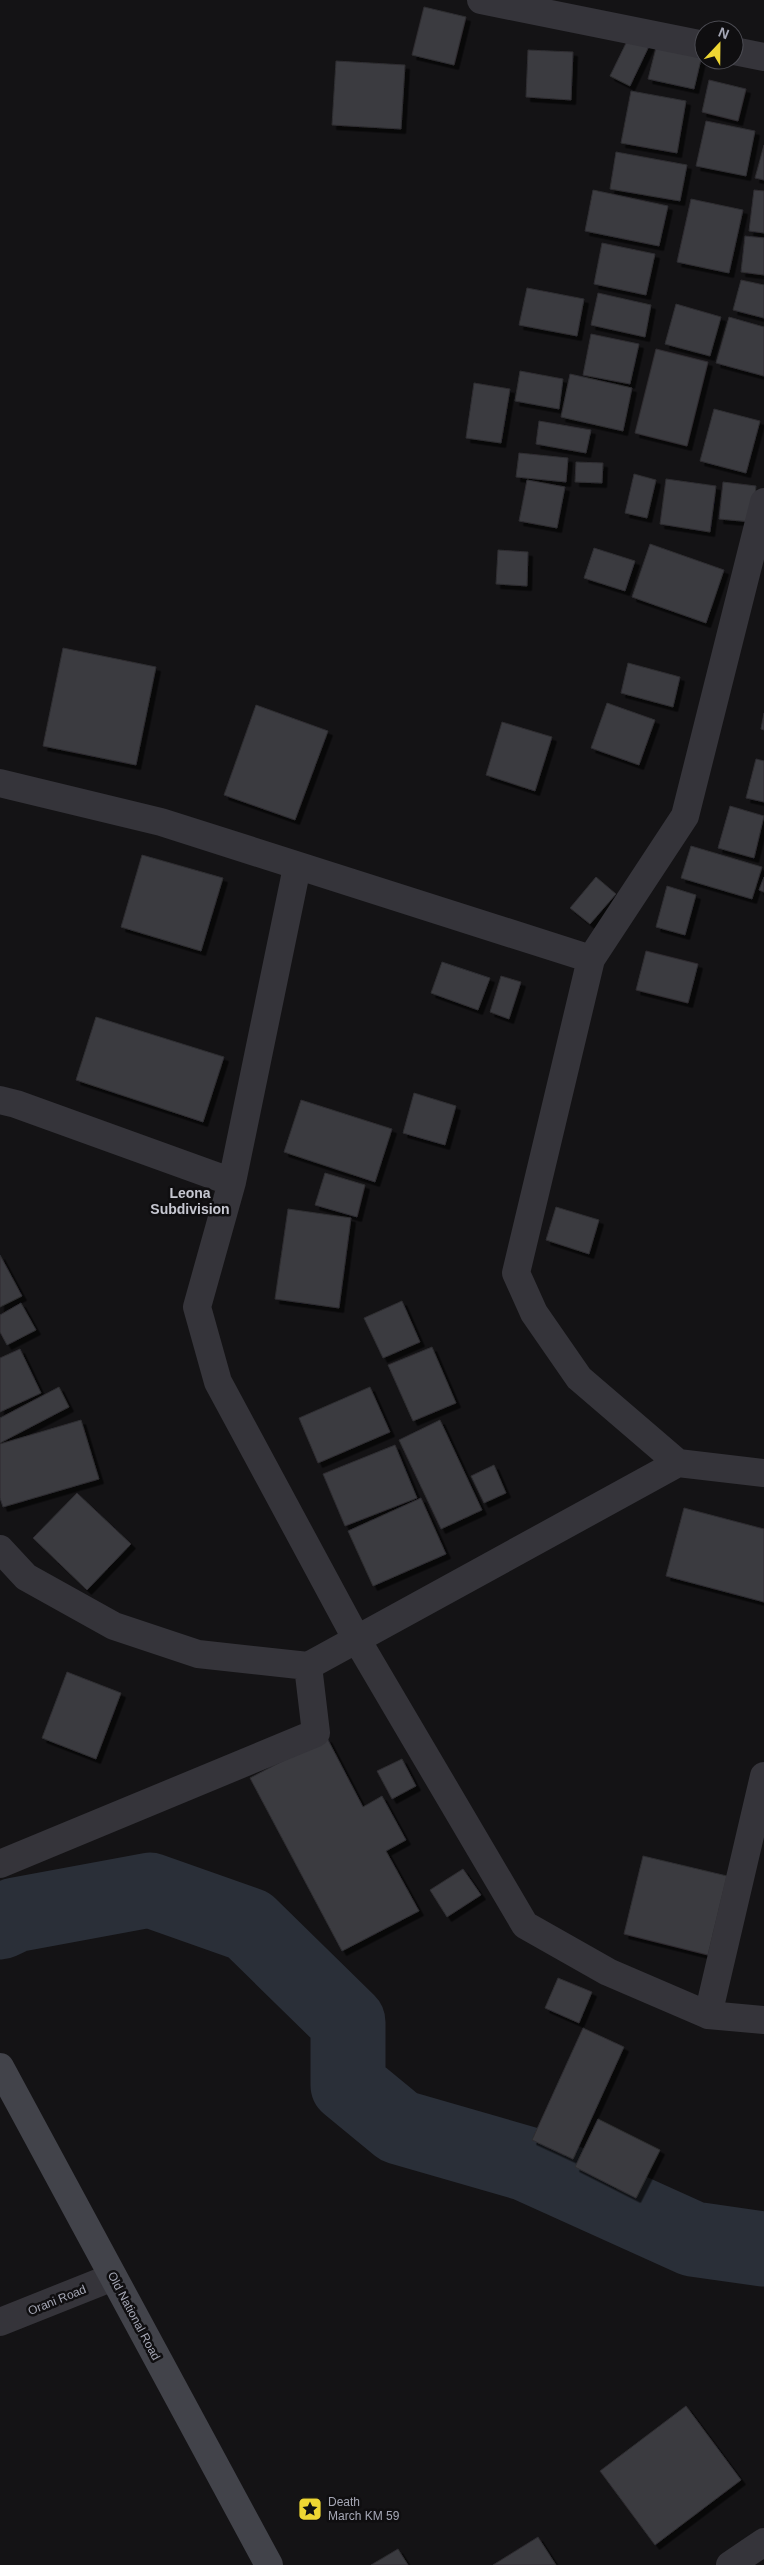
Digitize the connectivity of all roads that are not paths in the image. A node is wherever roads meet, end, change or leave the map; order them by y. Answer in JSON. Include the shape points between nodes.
{"nodes":[{"id":1,"x":481,"y":0,"type":"edge"},
{"id":2,"x":694,"y":43,"type":"edge"},
{"id":3,"x":744,"y":53,"type":"edge"},
{"id":4,"x":764,"y":57,"type":"edge"},
{"id":5,"x":764,"y":502,"type":"edge"},
{"id":6,"x":0,"y":783,"type":"edge"},
{"id":7,"x":297,"y":867,"type":"junction"},
{"id":8,"x":591,"y":959,"type":"junction"},
{"id":9,"x":0,"y":1100,"type":"edge"},
{"id":10,"x":232,"y":1182,"type":"junction"},
{"id":11,"x":678,"y":1463,"type":"junction"},
{"id":12,"x":764,"y":1474,"type":"edge"},
{"id":13,"x":0,"y":1549,"type":"edge"},
{"id":14,"x":356,"y":1638,"type":"junction"},
{"id":15,"x":308,"y":1666,"type":"junction"},
{"id":16,"x":764,"y":1776,"type":"edge"},
{"id":17,"x":0,"y":1864,"type":"edge"},
{"id":18,"x":708,"y":2015,"type":"junction"},
{"id":19,"x":764,"y":2020,"type":"edge"},
{"id":20,"x":0,"y":2067,"type":"edge"},
{"id":21,"x":113,"y":2277,"type":"junction"},
{"id":22,"x":0,"y":2322,"type":"edge"},
{"id":23,"x":764,"y":2542,"type":"edge"},
{"id":24,"x":269,"y":2565,"type":"edge"},
{"id":25,"x":730,"y":2565,"type":"edge"}],
"edges":[{"from":1,"to":2,"type":"street"},
{"from":3,"to":4,"type":"street"},
{"from":5,"to":8,"type":"street","via":[[685,816]]},
{"from":6,"to":7,"type":"street","via":[[161,822]]},
{"from":7,"to":8,"type":"street"},
{"from":7,"to":10,"type":"street"},
{"from":8,"to":11,"type":"street","via":[[516,1273],[534,1312],[579,1378]]},
{"from":9,"to":10,"type":"street"},
{"from":10,"to":14,"type":"street","via":[[197,1307],[218,1382]]},
{"from":11,"to":12,"type":"street"},
{"from":11,"to":14,"type":"street"},
{"from":13,"to":15,"type":"street","via":[[26,1577],[114,1626],[198,1654]]},
{"from":14,"to":15,"type":"street"},
{"from":14,"to":18,"type":"street","via":[[524,1925],[608,1972]]},
{"from":15,"to":17,"type":"street","via":[[316,1733]]},
{"from":16,"to":18,"type":"street"},
{"from":18,"to":19,"type":"street"},
{"from":20,"to":21,"type":"main road","name":"Old National Road"},
{"from":21,"to":22,"type":"street","name":"Orani Road"},
{"from":21,"to":24,"type":"main road","name":"Old National Road"},
{"from":23,"to":25,"type":"street"}]}
